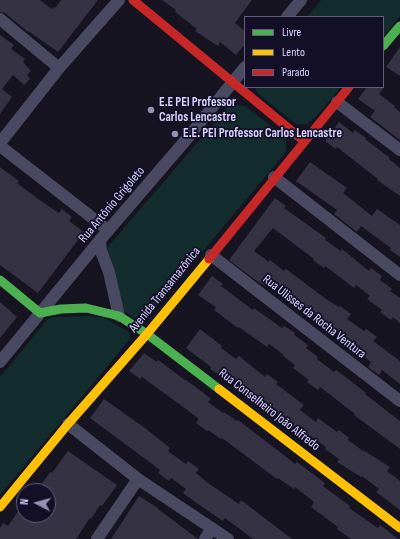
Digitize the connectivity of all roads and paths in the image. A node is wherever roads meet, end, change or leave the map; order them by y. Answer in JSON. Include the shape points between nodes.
{"nodes":[{"id":1,"x":119,"y":0,"type":"edge"},
{"id":2,"x":133,"y":0,"type":"edge"},
{"id":3,"x":301,"y":0,"type":"edge"},
{"id":4,"x":288,"y":16,"type":"edge"},
{"id":5,"x":0,"y":19,"type":"edge"},
{"id":6,"x":400,"y":26,"type":"edge"},
{"id":7,"x":384,"y":45,"type":"edge"},
{"id":8,"x":59,"y":68,"type":"junction"},
{"id":9,"x":244,"y":68,"type":"edge"},
{"id":10,"x":233,"y":81,"type":"junction"},
{"id":11,"x":348,"y":88,"type":"edge"},
{"id":12,"x":336,"y":102,"type":"junction"},
{"id":13,"x":304,"y":141,"type":"junction"},
{"id":14,"x":0,"y":143,"type":"edge"},
{"id":15,"x":0,"y":146,"type":"edge"},
{"id":16,"x":400,"y":150,"type":"edge"},
{"id":17,"x":274,"y":177,"type":"junction"},
{"id":18,"x":108,"y":230,"type":"junction"},
{"id":19,"x":100,"y":240,"type":"junction"},
{"id":20,"x":211,"y":254,"type":"junction"},
{"id":21,"x":400,"y":275,"type":"edge"},
{"id":22,"x":0,"y":280,"type":"edge"},
{"id":23,"x":40,"y":313,"type":"junction"},
{"id":24,"x":119,"y":316,"type":"junction"},
{"id":25,"x":147,"y":334,"type":"junction"},
{"id":26,"x":0,"y":362,"type":"edge"},
{"id":27,"x":400,"y":401,"type":"edge"},
{"id":28,"x":68,"y":424,"type":"junction"},
{"id":29,"x":138,"y":479,"type":"junction"},
{"id":30,"x":0,"y":507,"type":"edge"},
{"id":31,"x":212,"y":528,"type":"junction"},
{"id":32,"x":400,"y":528,"type":"edge"},
{"id":33,"x":97,"y":539,"type":"edge"},
{"id":34,"x":205,"y":539,"type":"edge"},
{"id":35,"x":228,"y":539,"type":"edge"}],
"edges":[{"from":1,"to":8,"type":"street"},
{"from":2,"to":10,"type":"street"},
{"from":3,"to":4,"type":"street"},
{"from":5,"to":8,"type":"street"},
{"from":6,"to":7,"type":"street"},
{"from":8,"to":14,"type":"street"},
{"from":9,"to":10,"type":"street","name":"Rua Antônio Grigoleto"},
{"from":10,"to":13,"type":"street"},
{"from":10,"to":18,"type":"street","name":"Rua Antônio Grigoleto"},
{"from":11,"to":12,"type":"street","name":"Avenida Transamazônica"},
{"from":12,"to":13,"type":"street","name":"Avenida Transamazônica"},
{"from":12,"to":16,"type":"street"},
{"from":13,"to":17,"type":"street","name":"Avenida Transamazônica"},
{"from":15,"to":18,"type":"street"},
{"from":17,"to":20,"type":"street","name":"Avenida Transamazônica"},
{"from":17,"to":21,"type":"street"},
{"from":18,"to":19,"type":"street","name":"Rua Antônio Grigoleto"},
{"from":19,"to":23,"type":"street","name":"Rua Antônio Grigoleto"},
{"from":19,"to":24,"type":"street"},
{"from":20,"to":25,"type":"street","name":"Avenida Transamazônica"},
{"from":20,"to":27,"type":"street","name":"Rua Ulisses da Rocha Ventura"},
{"from":22,"to":23,"type":"street"},
{"from":23,"to":24,"type":"street","name":"Rua Conselheiro João Alfredo","via":[[86,308]]},
{"from":23,"to":26,"type":"street","name":"Rua Antônio Grigoleto"},
{"from":24,"to":25,"type":"street","name":"Rua Conselheiro João Alfredo"},
{"from":25,"to":28,"type":"street","name":"Avenida Transamazônica"},
{"from":25,"to":32,"type":"street","name":"Rua Conselheiro João Alfredo"},
{"from":28,"to":29,"type":"street"},
{"from":28,"to":30,"type":"street","name":"Avenida Transamazônica"},
{"from":29,"to":31,"type":"street"},
{"from":29,"to":33,"type":"street"},
{"from":31,"to":34,"type":"street"},
{"from":31,"to":35,"type":"street"}]}
